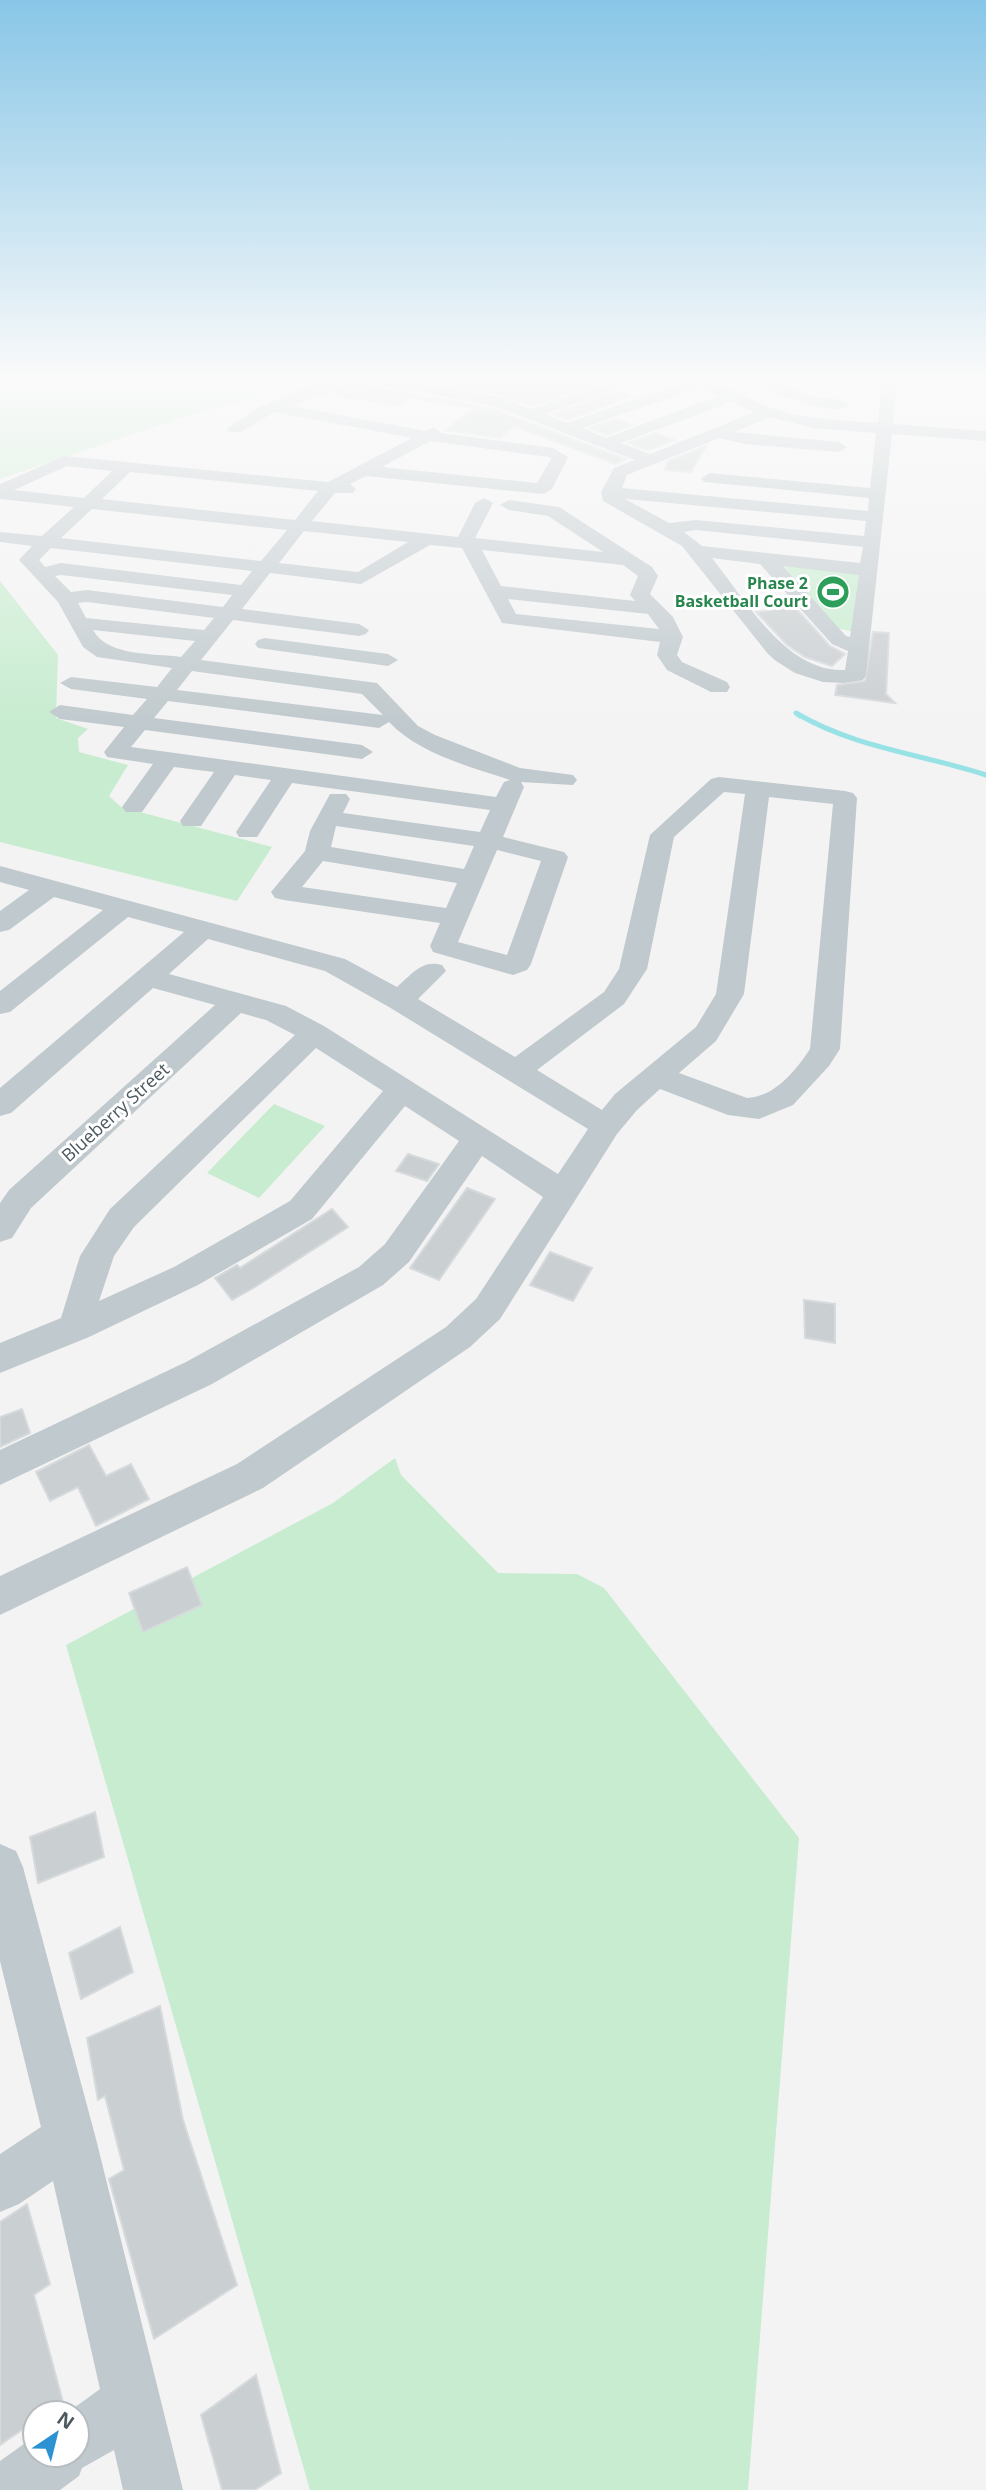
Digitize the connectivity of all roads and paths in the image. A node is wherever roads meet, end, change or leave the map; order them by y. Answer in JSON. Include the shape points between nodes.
{"nodes":[{"id":1,"x":16,"y":494,"type":"edge"},
{"id":2,"x":97,"y":494,"type":"edge"},
{"id":3,"x":325,"y":494,"type":"edge"},
{"id":4,"x":541,"y":494,"type":"edge"},
{"id":5,"x":610,"y":494,"type":"edge"},
{"id":6,"x":632,"y":494,"type":"edge"},
{"id":7,"x":878,"y":494,"type":"edge"},
{"id":8,"x":458,"y":500,"type":"dead end"},
{"id":9,"x":484,"y":503,"type":"junction"},
{"id":10,"x":87,"y":504,"type":"junction"},
{"id":11,"x":286,"y":505,"type":"dead end"},
{"id":12,"x":314,"y":507,"type":"junction"},
{"id":13,"x":537,"y":508,"type":"junction"},
{"id":14,"x":340,"y":510,"type":"dead end"},
{"id":15,"x":876,"y":517,"type":"junction"},
{"id":16,"x":41,"y":519,"type":"dead end"},
{"id":17,"x":68,"y":522,"type":"junction"},
{"id":18,"x":466,"y":523,"type":"junction"},
{"id":19,"x":95,"y":525,"type":"dead end"},
{"id":20,"x":299,"y":526,"type":"junction"},
{"id":21,"x":500,"y":526,"type":"dead end"},
{"id":22,"x":665,"y":529,"type":"junction"},
{"id":23,"x":554,"y":531,"type":"dead end"},
{"id":24,"x":594,"y":535,"type":"junction"},
{"id":25,"x":0,"y":537,"type":"edge"},
{"id":26,"x":425,"y":540,"type":"junction"},
{"id":27,"x":46,"y":542,"type":"junction"},
{"id":28,"x":256,"y":542,"type":"dead end"},
{"id":29,"x":873,"y":542,"type":"junction"},
{"id":30,"x":470,"y":544,"type":"junction"},
{"id":31,"x":283,"y":545,"type":"junction"},
{"id":32,"x":311,"y":548,"type":"dead end"},
{"id":33,"x":697,"y":551,"type":"junction"},
{"id":34,"x":367,"y":554,"type":"dead end"},
{"id":35,"x":395,"y":557,"type":"junction"},
{"id":36,"x":766,"y":559,"type":"junction"},
{"id":37,"x":631,"y":560,"type":"junction"},
{"id":38,"x":482,"y":567,"type":"junction"},
{"id":39,"x":264,"y":568,"type":"junction"},
{"id":40,"x":509,"y":570,"type":"dead end"},
{"id":41,"x":869,"y":570,"type":"junction"},
{"id":42,"x":40,"y":573,"type":"junction"},
{"id":43,"x":318,"y":573,"type":"junction"},
{"id":44,"x":244,"y":591,"type":"junction"},
{"id":45,"x":493,"y":591,"type":"junction"},
{"id":46,"x":66,"y":599,"type":"junction"},
{"id":47,"x":652,"y":609,"type":"junction"},
{"id":48,"x":225,"y":613,"type":"junction"},
{"id":49,"x":282,"y":620,"type":"junction"},
{"id":50,"x":80,"y":623,"type":"junction"},
{"id":51,"x":359,"y":630,"type":"dead end"},
{"id":52,"x":206,"y":636,"type":"junction"},
{"id":53,"x":673,"y":637,"type":"junction"},
{"id":54,"x":265,"y":644,"type":"junction"},
{"id":55,"x":858,"y":648,"type":"junction"},
{"id":56,"x":388,"y":660,"type":"dead end"},
{"id":57,"x":183,"y":664,"type":"junction"},
{"id":58,"x":246,"y":672,"type":"junction"},
{"id":59,"x":72,"y":683,"type":"dead end"},
{"id":60,"x":719,"y":687,"type":"dead end"},
{"id":61,"x":160,"y":692,"type":"junction"},
{"id":62,"x":60,"y":712,"type":"dead end"},
{"id":63,"x":386,"y":717,"type":"junction"},
{"id":64,"x":138,"y":720,"type":"junction"},
{"id":65,"x":362,"y":752,"type":"junction"},
{"id":66,"x":168,"y":759,"type":"junction"},
{"id":67,"x":229,"y":767,"type":"junction"},
{"id":68,"x":286,"y":775,"type":"junction"},
{"id":69,"x":516,"y":775,"type":"junction"},
{"id":70,"x":565,"y":780,"type":"dead end"},
{"id":71,"x":346,"y":783,"type":"junction"},
{"id":72,"x":758,"y":788,"type":"junction"},
{"id":73,"x":504,"y":805,"type":"junction"},
{"id":74,"x":134,"y":807,"type":"dead end"},
{"id":75,"x":328,"y":818,"type":"junction"},
{"id":76,"x":192,"y":821,"type":"dead end"},
{"id":77,"x":248,"y":832,"type":"dead end"},
{"id":78,"x":488,"y":841,"type":"junction"},
{"id":79,"x":317,"y":852,"type":"junction"},
{"id":80,"x":0,"y":874,"type":"edge"},
{"id":81,"x":472,"y":877,"type":"junction"},
{"id":82,"x":50,"y":887,"type":"junction"},
{"id":83,"x":125,"y":906,"type":"junction"},
{"id":84,"x":455,"y":917,"type":"junction"},
{"id":85,"x":0,"y":924,"type":"edge"},
{"id":86,"x":205,"y":928,"type":"junction"},
{"id":87,"x":432,"y":971,"type":"dead end"},
{"id":88,"x":146,"y":977,"type":"junction"},
{"id":89,"x":399,"y":1000,"type":"junction"},
{"id":90,"x":236,"y":1002,"type":"junction"},
{"id":91,"x":0,"y":1005,"type":"edge"},
{"id":92,"x":314,"y":1033,"type":"junction"},
{"id":93,"x":517,"y":1070,"type":"junction"},
{"id":94,"x":656,"y":1076,"type":"junction"},
{"id":95,"x":400,"y":1091,"type":"junction"},
{"id":96,"x":0,"y":1105,"type":"edge"},
{"id":97,"x":606,"y":1126,"type":"junction"},
{"id":98,"x":477,"y":1139,"type":"junction"},
{"id":99,"x":564,"y":1194,"type":"junction"},
{"id":100,"x":0,"y":1228,"type":"edge"},
{"id":101,"x":77,"y":1327,"type":"junction"},
{"id":102,"x":0,"y":1358,"type":"edge"},
{"id":103,"x":0,"y":1468,"type":"edge"},
{"id":104,"x":0,"y":1596,"type":"edge"},
{"id":105,"x":0,"y":1867,"type":"edge"},
{"id":106,"x":8,"y":1939,"type":"edge"},
{"id":107,"x":69,"y":2140,"type":"junction"},
{"id":108,"x":0,"y":2185,"type":"edge"},
{"id":109,"x":131,"y":2402,"type":"junction"},
{"id":110,"x":91,"y":2431,"type":"edge"},
{"id":111,"x":39,"y":2469,"type":"edge"},
{"id":112,"x":10,"y":2490,"type":"edge"},
{"id":113,"x":153,"y":2490,"type":"edge"}],
"edges":[{"from":1,"to":10,"type":"street"},
{"from":2,"to":10,"type":"street"},
{"from":3,"to":12,"type":"street"},
{"from":4,"to":13,"type":"street"},
{"from":5,"to":22,"type":"street","via":[[612,500]]},
{"from":6,"to":15,"type":"street"},
{"from":7,"to":15,"type":"street"},
{"from":8,"to":9,"type":"street"},
{"from":9,"to":13,"type":"street"},
{"from":9,"to":18,"type":"street"},
{"from":10,"to":17,"type":"street"},
{"from":10,"to":20,"type":"street"},
{"from":11,"to":12,"type":"street"},
{"from":12,"to":14,"type":"street"},
{"from":12,"to":20,"type":"street"},
{"from":13,"to":24,"type":"street","via":[[553,511]]},
{"from":15,"to":29,"type":"street"},
{"from":16,"to":17,"type":"street"},
{"from":17,"to":19,"type":"street"},
{"from":17,"to":27,"type":"street"},
{"from":18,"to":21,"type":"street"},
{"from":18,"to":30,"type":"street"},
{"from":20,"to":26,"type":"street"},
{"from":20,"to":31,"type":"street"},
{"from":22,"to":29,"type":"street","via":[[696,525]]},
{"from":22,"to":33,"type":"street"},
{"from":23,"to":24,"type":"street"},
{"from":24,"to":37,"type":"street"},
{"from":25,"to":27,"type":"street"},
{"from":26,"to":30,"type":"street"},
{"from":26,"to":35,"type":"street"},
{"from":27,"to":39,"type":"street"},
{"from":27,"to":42,"type":"street","via":[[28,560]]},
{"from":28,"to":31,"type":"street"},
{"from":29,"to":41,"type":"street"},
{"from":30,"to":37,"type":"street"},
{"from":30,"to":38,"type":"street"},
{"from":31,"to":32,"type":"street"},
{"from":31,"to":39,"type":"street"},
{"from":33,"to":36,"type":"street"},
{"from":33,"to":55,"type":"street","via":[[787,660],[807,671],[843,678],[855,675]]},
{"from":34,"to":35,"type":"street"},
{"from":35,"to":43,"type":"street","via":[[366,577]]},
{"from":36,"to":41,"type":"street"},
{"from":36,"to":55,"type":"street","via":[[839,640]]},
{"from":37,"to":47,"type":"street","via":[[648,576],[637,583]]},
{"from":38,"to":40,"type":"street"},
{"from":38,"to":45,"type":"street"},
{"from":39,"to":43,"type":"street"},
{"from":39,"to":44,"type":"street"},
{"from":41,"to":55,"type":"street"},
{"from":42,"to":44,"type":"street","via":[[61,569]]},
{"from":42,"to":46,"type":"street"},
{"from":43,"to":49,"type":"street"},
{"from":44,"to":48,"type":"street"},
{"from":45,"to":47,"type":"street"},
{"from":45,"to":53,"type":"street","via":[[509,619]]},
{"from":46,"to":48,"type":"street","via":[[87,596]]},
{"from":46,"to":50,"type":"street"},
{"from":47,"to":53,"type":"street"},
{"from":48,"to":49,"type":"street"},
{"from":48,"to":52,"type":"street"},
{"from":49,"to":51,"type":"street"},
{"from":49,"to":54,"type":"street"},
{"from":50,"to":52,"type":"street"},
{"from":50,"to":57,"type":"street","via":[[98,650]]},
{"from":52,"to":57,"type":"street"},
{"from":53,"to":60,"type":"street","via":[[667,655],[674,666]]},
{"from":54,"to":56,"type":"street"},
{"from":54,"to":58,"type":"street"},
{"from":57,"to":58,"type":"street"},
{"from":57,"to":61,"type":"street"},
{"from":58,"to":63,"type":"street","via":[[369,688]]},
{"from":59,"to":61,"type":"street"},
{"from":61,"to":63,"type":"street"},
{"from":61,"to":64,"type":"street"},
{"from":62,"to":64,"type":"street"},
{"from":63,"to":65,"type":"street"},
{"from":63,"to":69,"type":"street","via":[[427,740]]},
{"from":64,"to":65,"type":"street"},
{"from":64,"to":66,"type":"street","via":[[115,752]]},
{"from":65,"to":71,"type":"street"},
{"from":66,"to":67,"type":"street"},
{"from":66,"to":74,"type":"street"},
{"from":67,"to":68,"type":"street"},
{"from":67,"to":76,"type":"street"},
{"from":68,"to":71,"type":"street"},
{"from":68,"to":77,"type":"street"},
{"from":69,"to":70,"type":"street"},
{"from":69,"to":73,"type":"street"},
{"from":71,"to":73,"type":"street"},
{"from":71,"to":75,"type":"street"},
{"from":72,"to":93,"type":"street","via":[[719,784],[662,835],[633,969],[614,998]]},
{"from":72,"to":94,"type":"street","via":[[730,994],[706,1034]]},
{"from":72,"to":94,"type":"street","via":[[845,798],[825,1049],[775,1103],[748,1109]]},
{"from":73,"to":78,"type":"street"},
{"from":75,"to":78,"type":"street"},
{"from":75,"to":79,"type":"street"},
{"from":78,"to":81,"type":"street"},
{"from":78,"to":84,"type":"street","via":[[555,857],[517,964],[509,966],[443,946]]},
{"from":79,"to":81,"type":"street"},
{"from":79,"to":84,"type":"street","via":[[284,892]]},
{"from":80,"to":82,"type":"street"},
{"from":81,"to":84,"type":"street"},
{"from":82,"to":83,"type":"street"},
{"from":82,"to":85,"type":"street"},
{"from":83,"to":86,"type":"street"},
{"from":83,"to":91,"type":"street"},
{"from":86,"to":88,"type":"street"},
{"from":86,"to":89,"type":"street","via":[[335,965]]},
{"from":87,"to":89,"type":"street"},
{"from":88,"to":90,"type":"street"},
{"from":88,"to":96,"type":"street"},
{"from":89,"to":93,"type":"street"},
{"from":90,"to":92,"type":"street","via":[[276,1013]]},
{"from":90,"to":100,"type":"street","name":"Blueberry Street","via":[[20,1199]]},
{"from":92,"to":95,"type":"street"},
{"from":92,"to":101,"type":"street","via":[[122,1218],[100,1245]]},
{"from":93,"to":97,"type":"street"},
{"from":94,"to":97,"type":"street"},
{"from":95,"to":98,"type":"street"},
{"from":95,"to":101,"type":"street","via":[[301,1210],[186,1276]]},
{"from":97,"to":99,"type":"street"},
{"from":98,"to":99,"type":"street"},
{"from":98,"to":103,"type":"street","via":[[397,1253],[371,1276],[199,1373]]},
{"from":99,"to":104,"type":"street","via":[[488,1309],[458,1337],[250,1476]]},
{"from":101,"to":102,"type":"street"},
{"from":105,"to":106,"type":"street"},
{"from":106,"to":107,"type":"street"},
{"from":107,"to":108,"type":"street"},
{"from":107,"to":109,"type":"street"},
{"from":109,"to":110,"type":"street"},
{"from":109,"to":113,"type":"street"},
{"from":111,"to":112,"type":"street"}]}
